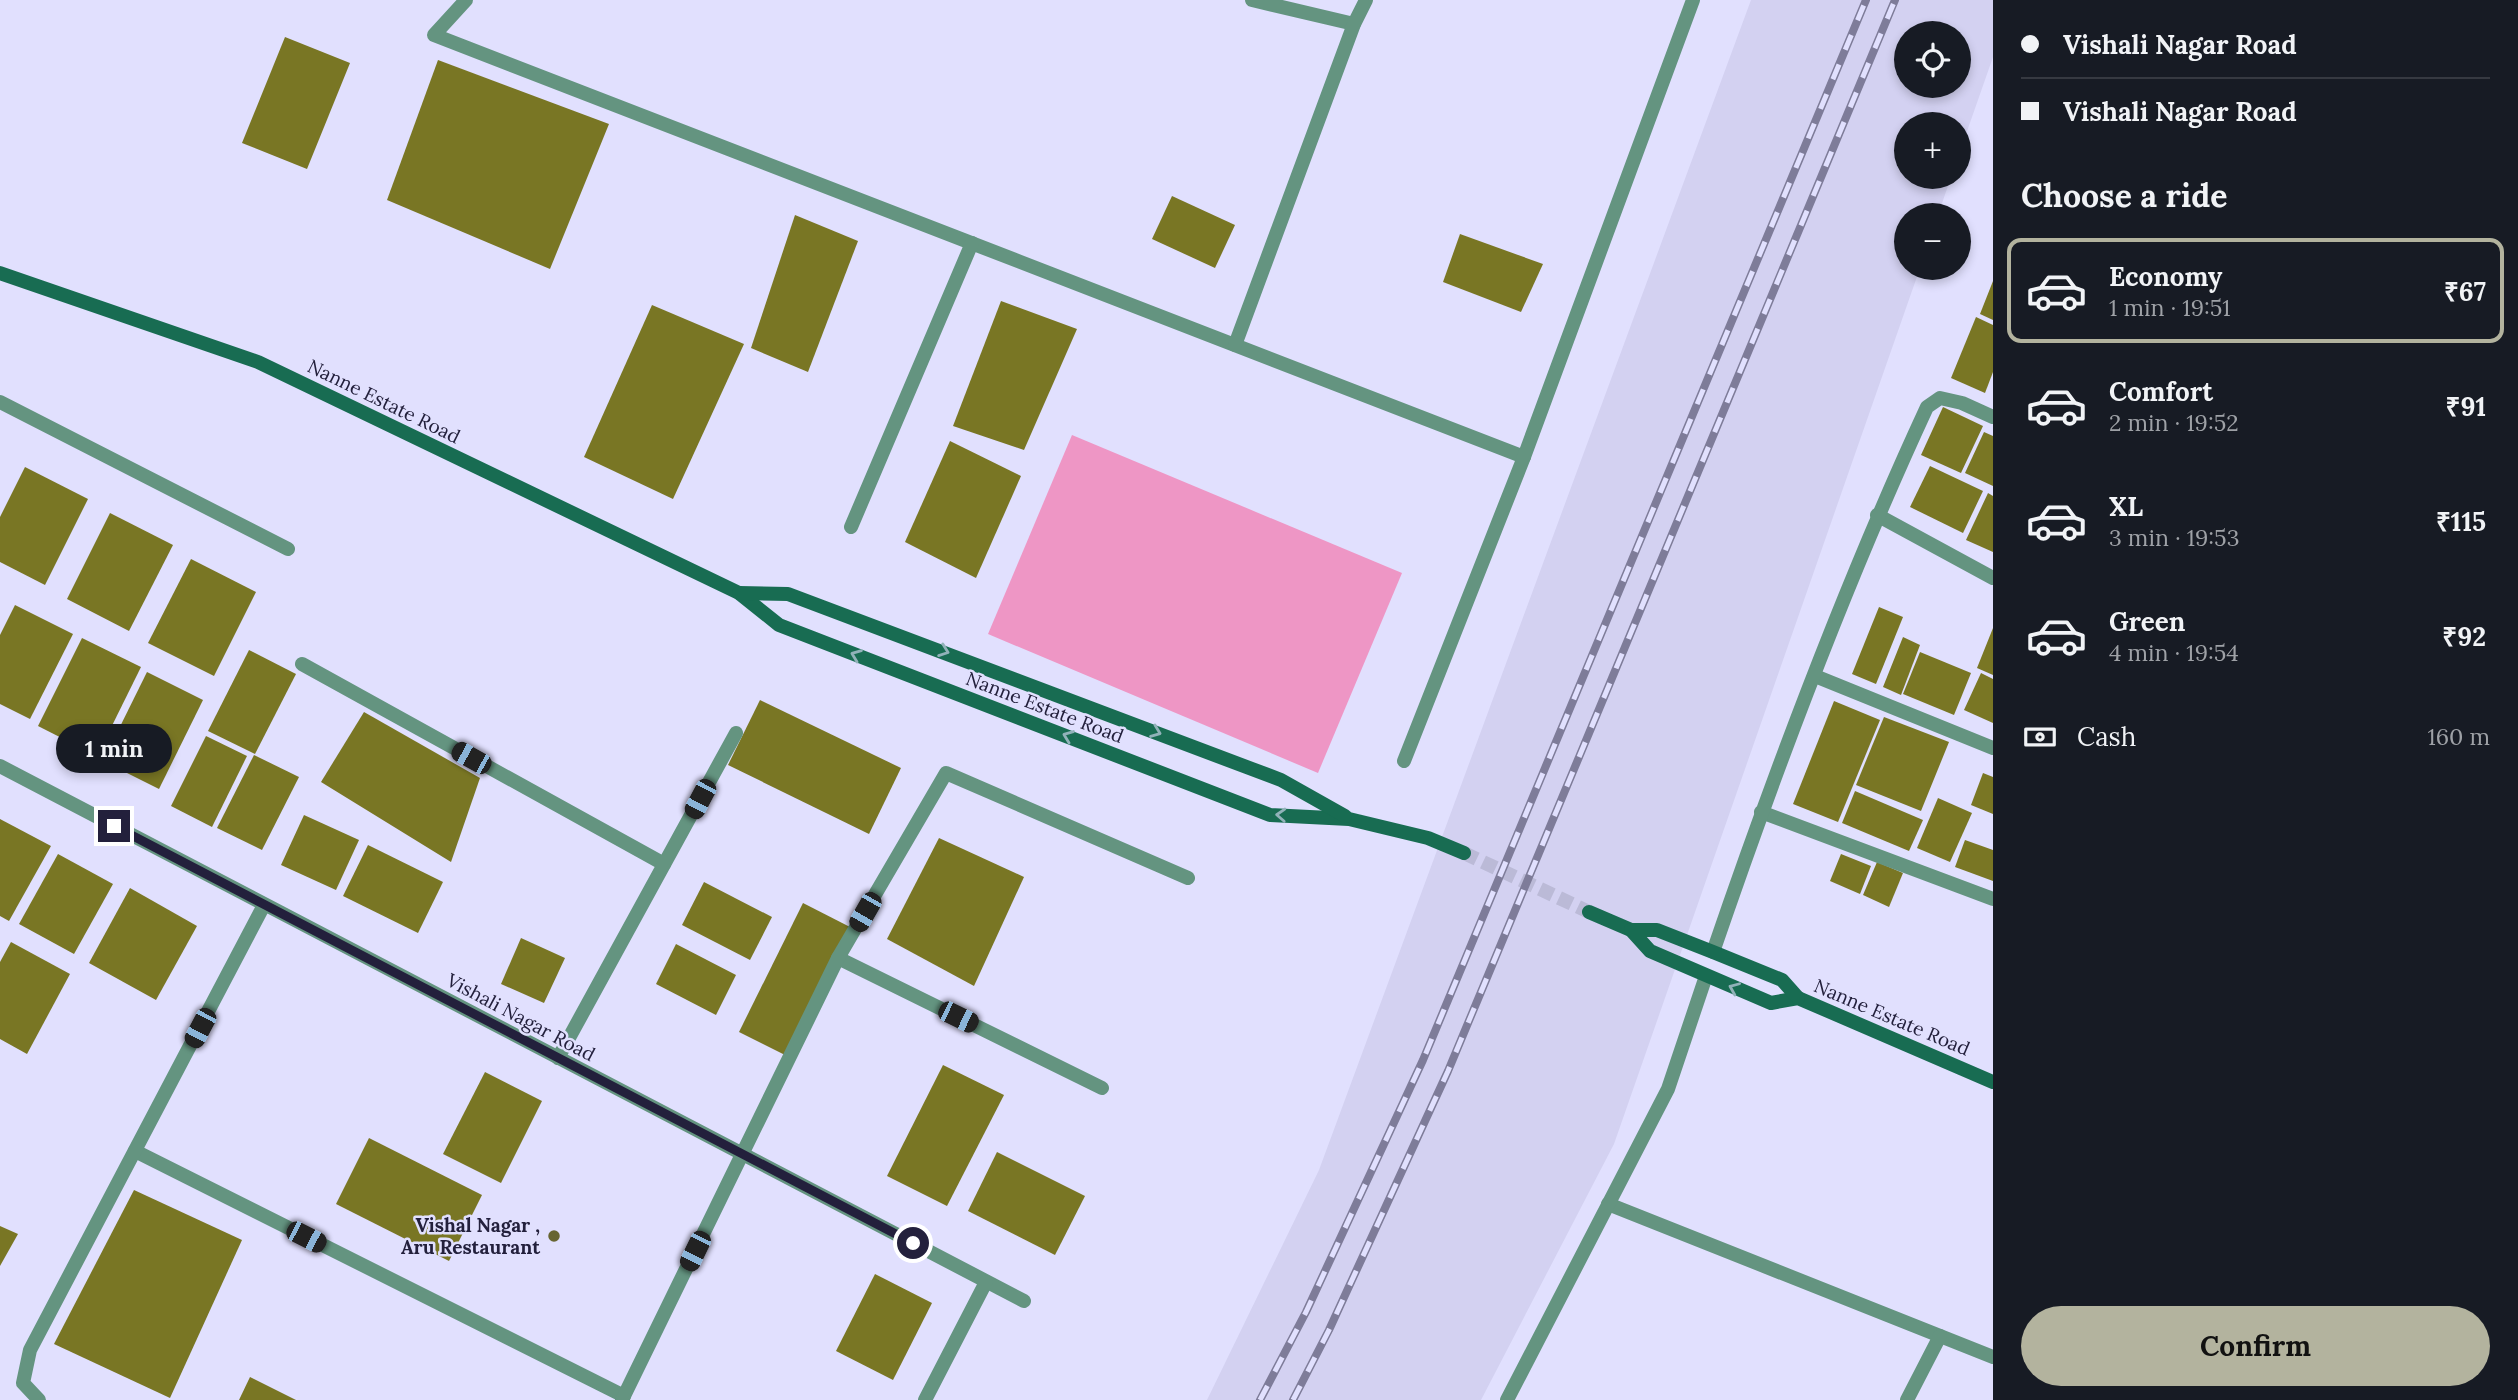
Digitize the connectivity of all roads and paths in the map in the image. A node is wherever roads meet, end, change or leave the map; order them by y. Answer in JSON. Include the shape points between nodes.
{"nodes":[{"id":1,"x":466,"y":0,"type":"edge"},
{"id":2,"x":1252,"y":0,"type":"edge"},
{"id":3,"x":1366,"y":0,"type":"edge"},
{"id":4,"x":1693,"y":0,"type":"edge"},
{"id":5,"x":1354,"y":24,"type":"junction"},
{"id":6,"x":972,"y":243,"type":"junction"},
{"id":7,"x":0,"y":273,"type":"edge"},
{"id":8,"x":1235,"y":345,"type":"junction"},
{"id":9,"x":0,"y":402,"type":"edge"},
{"id":10,"x":1993,"y":417,"type":"edge"},
{"id":11,"x":1524,"y":457,"type":"junction"},
{"id":12,"x":1877,"y":515,"type":"junction"},
{"id":13,"x":851,"y":527,"type":"dead end"},
{"id":14,"x":288,"y":549,"type":"dead end"},
{"id":15,"x":1993,"y":578,"type":"edge"},
{"id":16,"x":738,"y":593,"type":"junction"},
{"id":17,"x":302,"y":664,"type":"dead end"},
{"id":18,"x":1815,"y":676,"type":"junction"},
{"id":19,"x":736,"y":733,"type":"dead end"},
{"id":20,"x":1993,"y":748,"type":"edge"},
{"id":21,"x":1404,"y":761,"type":"dead end"},
{"id":22,"x":0,"y":766,"type":"edge"},
{"id":23,"x":1761,"y":812,"type":"junction"},
{"id":24,"x":1349,"y":819,"type":"junction"},
{"id":25,"x":1464,"y":853,"type":"tunnel mouth"},
{"id":26,"x":664,"y":864,"type":"junction"},
{"id":27,"x":1188,"y":877,"type":"dead end"},
{"id":28,"x":1993,"y":900,"type":"edge"},
{"id":29,"x":264,"y":905,"type":"junction"},
{"id":30,"x":1589,"y":912,"type":"tunnel mouth"},
{"id":31,"x":1631,"y":930,"type":"junction"},
{"id":32,"x":1713,"y":952,"type":"junction"},
{"id":33,"x":838,"y":958,"type":"junction"},
{"id":34,"x":1706,"y":976,"type":"junction"},
{"id":35,"x":1798,"y":998,"type":"junction"},
{"id":36,"x":558,"y":1058,"type":"junction"},
{"id":37,"x":1993,"y":1082,"type":"edge"},
{"id":38,"x":1102,"y":1088,"type":"dead end"},
{"id":39,"x":135,"y":1151,"type":"junction"},
{"id":40,"x":743,"y":1154,"type":"junction"},
{"id":41,"x":1608,"y":1204,"type":"junction"},
{"id":42,"x":986,"y":1282,"type":"junction"},
{"id":43,"x":1024,"y":1301,"type":"dead end"},
{"id":44,"x":1940,"y":1336,"type":"junction"},
{"id":45,"x":1993,"y":1357,"type":"edge"},
{"id":46,"x":623,"y":1398,"type":"edge"},
{"id":47,"x":40,"y":1400,"type":"edge"},
{"id":48,"x":925,"y":1400,"type":"edge"},
{"id":49,"x":1507,"y":1400,"type":"edge"},
{"id":50,"x":1907,"y":1400,"type":"edge"}],
"edges":[{"from":1,"to":6,"type":"street","via":[[434,35]]},
{"from":2,"to":5,"type":"street"},
{"from":3,"to":5,"type":"street"},
{"from":4,"to":11,"type":"street"},
{"from":5,"to":8,"type":"street"},
{"from":6,"to":8,"type":"street"},
{"from":6,"to":13,"type":"street"},
{"from":7,"to":16,"type":"street","name":"Nanne Estate Road","via":[[258,362]]},
{"from":8,"to":11,"type":"street"},
{"from":9,"to":14,"type":"street"},
{"from":10,"to":12,"type":"street","via":[[1940,398],[1927,407]]},
{"from":11,"to":21,"type":"street"},
{"from":12,"to":15,"type":"street"},
{"from":12,"to":18,"type":"street"},
{"from":16,"to":24,"type":"street","name":"Nanne Estate Road","one_way":true,"via":[[788,594],[1035,685],[1280,779]]},
{"from":24,"to":16,"type":"street","name":"Nanne Estate Road","one_way":true,"via":[[1270,815],[779,625]]},
{"from":17,"to":26,"type":"street"},
{"from":18,"to":20,"type":"street"},
{"from":18,"to":23,"type":"street"},
{"from":19,"to":26,"type":"street"},
{"from":22,"to":29,"type":"street","name":"Vishali Nagar Road"},
{"from":23,"to":28,"type":"street"},
{"from":23,"to":32,"type":"street"},
{"from":24,"to":25,"type":"street","name":"Nanne Estate Road","via":[[1428,838]]},
{"from":26,"to":36,"type":"street"},
{"from":27,"to":33,"type":"street","via":[[946,773]]},
{"from":29,"to":36,"type":"street","name":"Vishali Nagar Road"},
{"from":29,"to":39,"type":"street"},
{"from":30,"to":31,"type":"street","name":"Nanne Estate Road"},
{"from":31,"to":32,"type":"street","via":[[1657,930]]},
{"from":31,"to":34,"type":"street","name":"Nanne Estate Road","via":[[1650,951]]},
{"from":32,"to":35,"type":"street","via":[[1782,981]]},
{"from":33,"to":38,"type":"street"},
{"from":33,"to":40,"type":"street"},
{"from":35,"to":34,"type":"street","name":"Nanne Estate Road","one_way":true,"via":[[1771,1003]]},
{"from":34,"to":41,"type":"street","via":[[1668,1089]]},
{"from":35,"to":37,"type":"street","name":"Nanne Estate Road"},
{"from":36,"to":40,"type":"street","name":"Vishali Nagar Road"},
{"from":39,"to":46,"type":"street"},
{"from":39,"to":47,"type":"street","via":[[30,1350],[23,1383]]},
{"from":40,"to":42,"type":"street","name":"Vishali Nagar Road"},
{"from":40,"to":46,"type":"street"},
{"from":41,"to":44,"type":"street"},
{"from":41,"to":49,"type":"street"},
{"from":42,"to":43,"type":"street","name":"Vishali Nagar Road"},
{"from":42,"to":48,"type":"street"},
{"from":44,"to":45,"type":"street"},
{"from":44,"to":50,"type":"street"}]}
